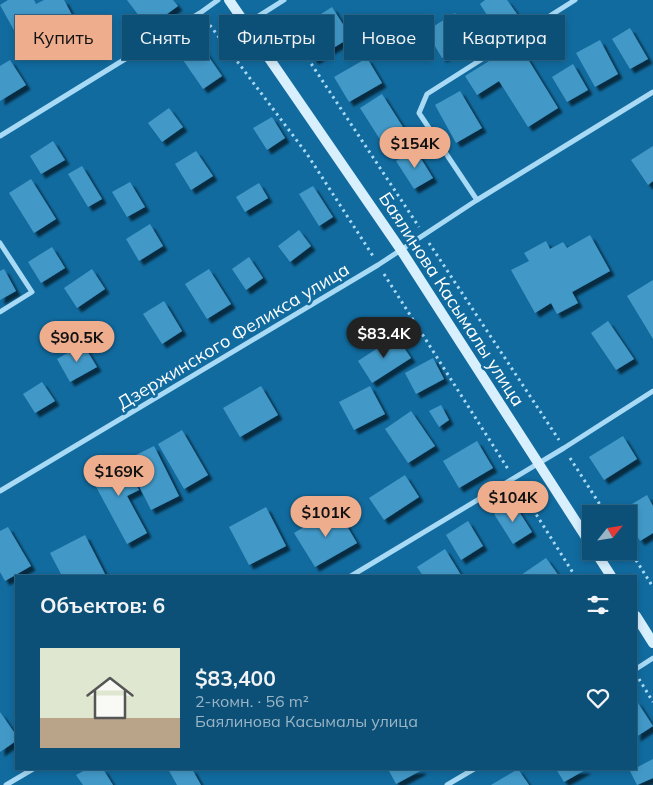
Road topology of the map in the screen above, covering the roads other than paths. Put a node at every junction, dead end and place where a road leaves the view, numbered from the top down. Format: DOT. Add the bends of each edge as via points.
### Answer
graph roads {
  1 [pos="218,0"];
  2 [pos="229,0"];
  3 [pos="284,0"];
  4 [pos="575,0"];
  5 [pos="240,15"];
  6 [pos="260,15"];
  7 [pos="271,60"];
  8 [pos="653,92"];
  9 [pos="0,136"];
  10 [pos="477,200"];
  11 [pos="0,243"];
  12 [pos="401,250"];
  13 [pos="0,312"];
  14 [pos="653,391"];
  15 [pos="539,463"];
  16 [pos="0,491"];
  17 [pos="582,531"];
  18 [pos="601,560"];
  19 [pos="353,575"];
  20 [pos="610,575"];
  21 [pos="637,618"];
  22 [pos="653,642"];
  23 [pos="653,658"];
  24 [pos="637,668"];
  25 [pos="31,770"];
  26 [pos="472,770"];
  27 [pos="6,785"];
  28 [pos="447,785"];
  1 -- 9 [label="street"];
  2 -- 5 [label="main road, Баялинова Касымалы улица"];
  3 -- 6 [label="street"];
  4 -- 10 [label="street" via="427,94 419,113"];
  7 -- 12 [label="main road, Баялинова Касымалы улица"];
  8 -- 10 [label="street, Дзержинского Феликса улица"];
  10 -- 12 [label="street, Дзержинского Феликса улица"];
  11 -- 13 [label="street" via="32,292"];
  12 -- 15 [label="main road, Баялинова Касымалы улица"];
  12 -- 16 [label="street, Дзержинского Феликса улица"];
  14 -- 15 [label="street"];
  15 -- 17 [label="main road, Баялинова Касымалы улица"];
  15 -- 19 [label="street"];
  18 -- 20 [label="main road"];
  21 -- 22 [label="main road"];
  23 -- 24 [label="street"];
  25 -- 27 [label="street"];
  26 -- 28 [label="street"];
}
